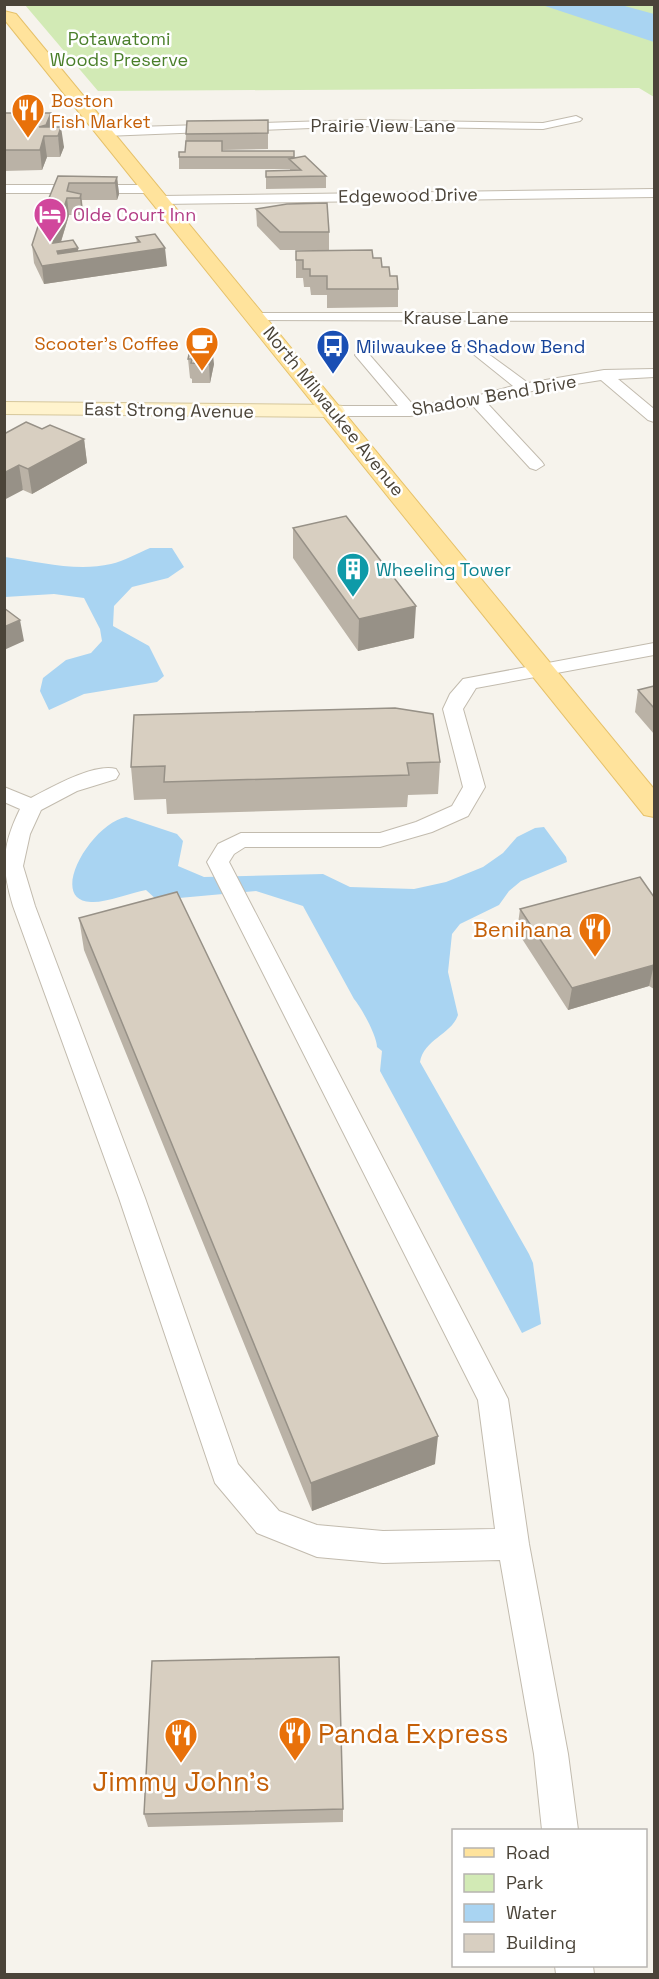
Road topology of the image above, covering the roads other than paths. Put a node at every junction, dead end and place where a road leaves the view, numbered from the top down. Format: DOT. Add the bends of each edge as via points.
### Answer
graph roads {
  1 [pos="8,12"];
  2 [pos="576,119"];
  3 [pos="105,132"];
  4 [pos="4,189"];
  5 [pos="654,193"];
  6 [pos="157,194"];
  7 [pos="257,317"];
  8 [pos="654,317"];
  9 [pos="471,346"];
  10 [pos="362,354"];
  11 [pos="654,373"];
  12 [pos="604,375"];
  13 [pos="525,388"];
  14 [pos="477,401"];
  15 [pos="4,408"];
  16 [pos="334,411"];
  17 [pos="410,411"];
  18 [pos="654,417"];
  19 [pos="536,465"];
  20 [pos="654,649"];
  21 [pos="544,671"];
  22 [pos="110,774"];
  23 [pos="4,794"];
  24 [pos="32,806"];
  25 [pos="654,808"];
  26 [pos="513,1544"];
  27 [pos="560,1829"];
  1 -- 3 [label="main road, North Milwaukee Avenue"];
  2 -- 3 [label="street, Prairie View Lane" via="543,126 361,123"];
  3 -- 6 [label="main road, North Milwaukee Avenue"];
  4 -- 6 [label="street, Edgewood Drive"];
  5 -- 6 [label="street, Edgewood Drive"];
  6 -- 7 [label="main road, North Milwaukee Avenue"];
  7 -- 8 [label="street, Krause Lane"];
  7 -- 16 [label="main road, North Milwaukee Avenue"];
  9 -- 13 [label="street"];
  10 -- 17 [label="street"];
  11 -- 12 [label="street, Shadow Bend Drive"];
  12 -- 13 [label="street, Shadow Bend Drive"];
  12 -- 18 [label="street"];
  13 -- 14 [label="street, Shadow Bend Drive"];
  14 -- 17 [label="street, Shadow Bend Drive"];
  14 -- 19 [label="street"];
  15 -- 16 [label="street, East Strong Avenue"];
  16 -- 17 [label="street, Shadow Bend Drive"];
  16 -- 21 [label="main road, North Milwaukee Avenue"];
  20 -- 21 [label="street"];
  21 -- 25 [label="main road, North Milwaukee Avenue"];
  21 -- 26 [label="street" via="470,683 460,694 453,709 474,787 460,811 380,840 241,840 226,849 218,862 493,1399"];
  22 -- 24 [label="street" via="70,786"];
  23 -- 24 [label="street"];
  24 -- 26 [label="street" via="19,834 12,866 226,1473 268,1522 317,1541 383,1547"];
  26 -- 27 [label="street" via="551,1754"];
}
